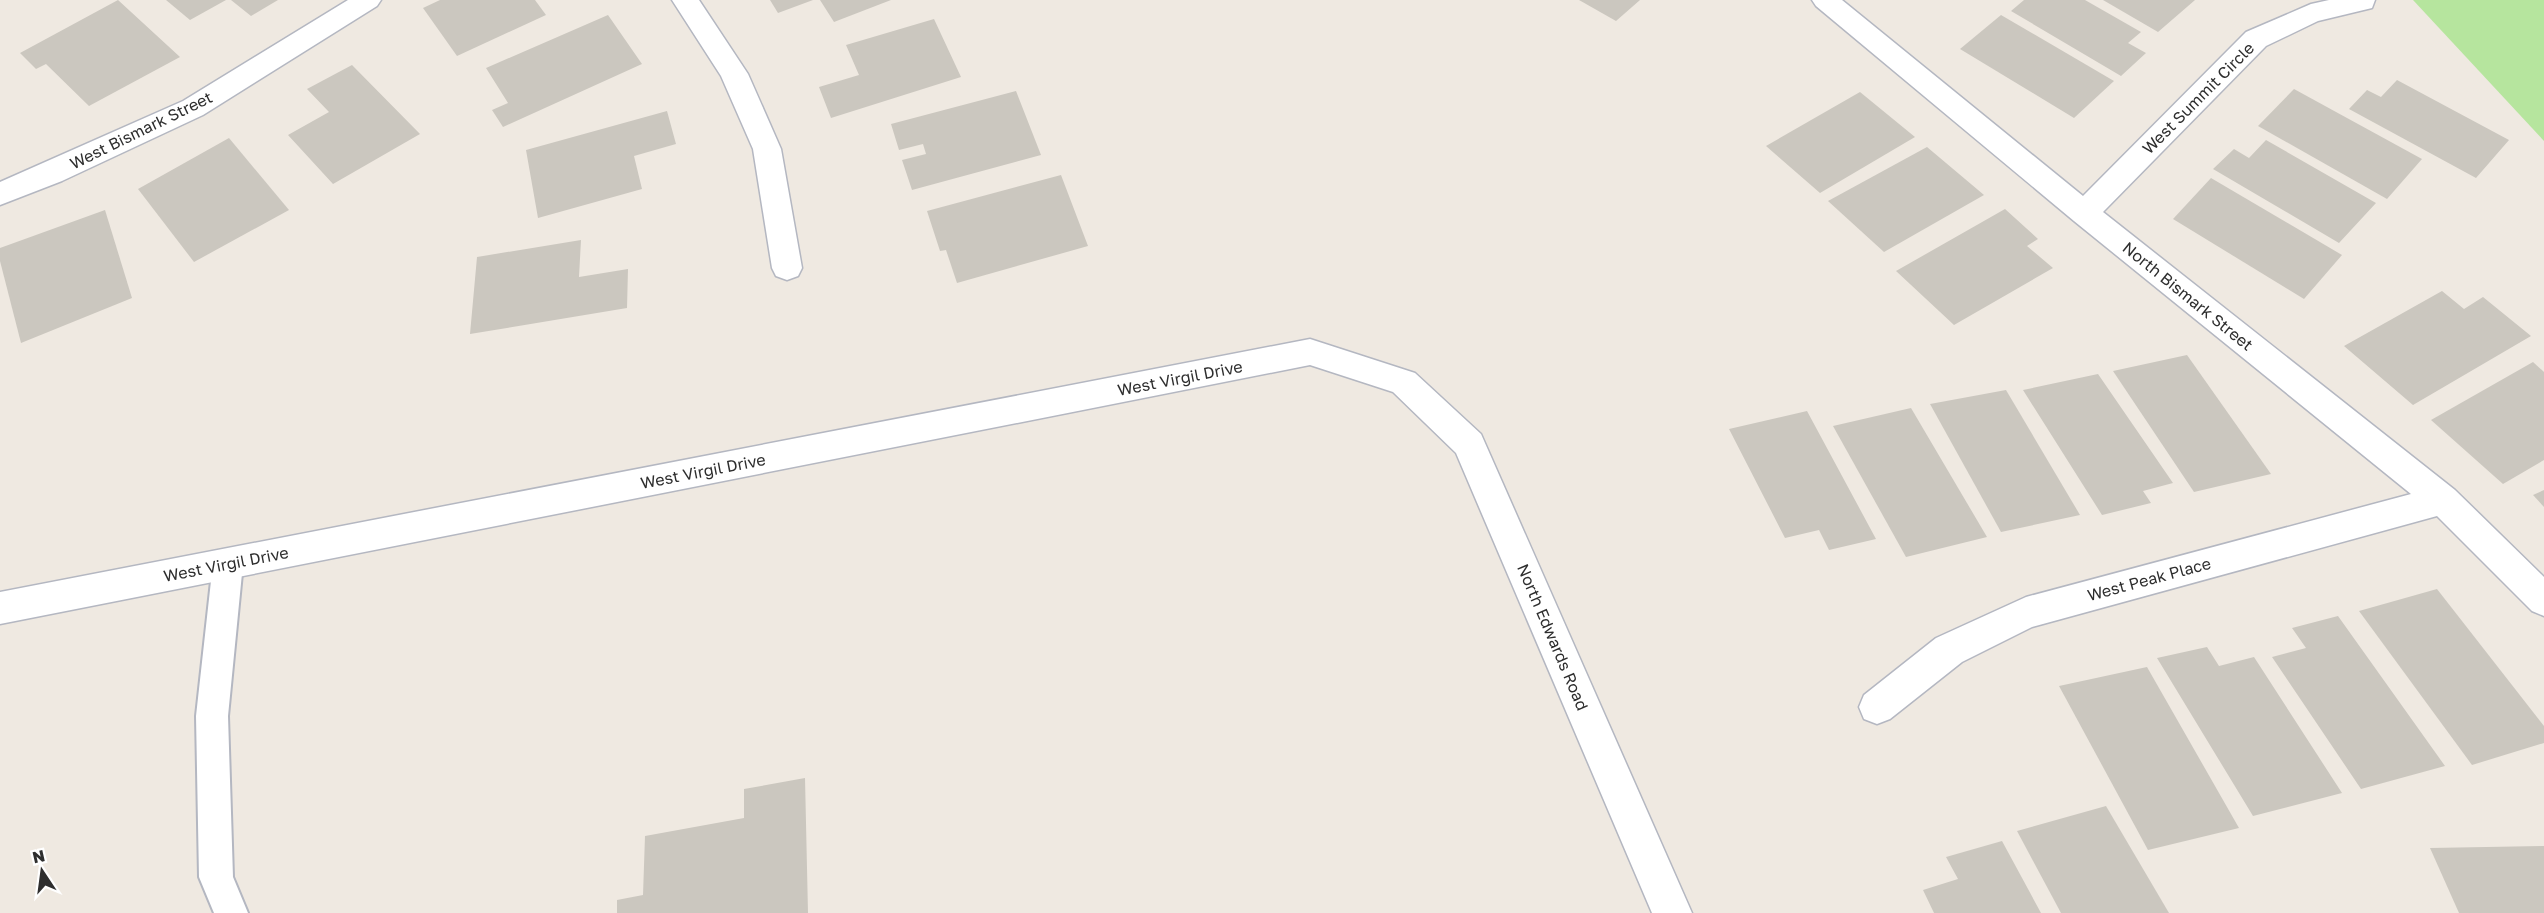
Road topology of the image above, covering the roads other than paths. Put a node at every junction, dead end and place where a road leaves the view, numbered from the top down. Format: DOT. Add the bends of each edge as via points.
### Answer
graph roads {
  1 [pos="368,0"];
  2 [pos="684,0"];
  3 [pos="1825,0"];
  4 [pos="2363,2"];
  5 [pos="0,194"];
  6 [pos="2084,213"];
  7 [pos="787,268"];
  8 [pos="1404,382"];
  9 [pos="2443,500"];
  10 [pos="228,563"];
  11 [pos="2544,600"];
  12 [pos="0,608"];
  13 [pos="1877,707"];
  14 [pos="231,913"];
  15 [pos="1672,913"];
  1 -- 5 [label="street, West Bismark Street" via="193,108"];
  2 -- 7 [label="street" via="734,74 767,149"];
  3 -- 6 [label="street, North Bismark Street"];
  4 -- 6 [label="street, West Summit Circle" via="2311,13 2256,39"];
  6 -- 9 [label="street, North Bismark Street"];
  8 -- 10 [label="street, West Virgil Drive" via="1310,352"];
  8 -- 15 [label="street, North Edwards Road" via="1469,444"];
  9 -- 11 [label="street, North Bismark Street"];
  9 -- 13 [label="street, West Peak Place" via="2026,613 1949,650"];
  10 -- 12 [label="street, West Virgil Drive"];
  10 -- 14 [label="lane" via="212,716 216,877"];
}
